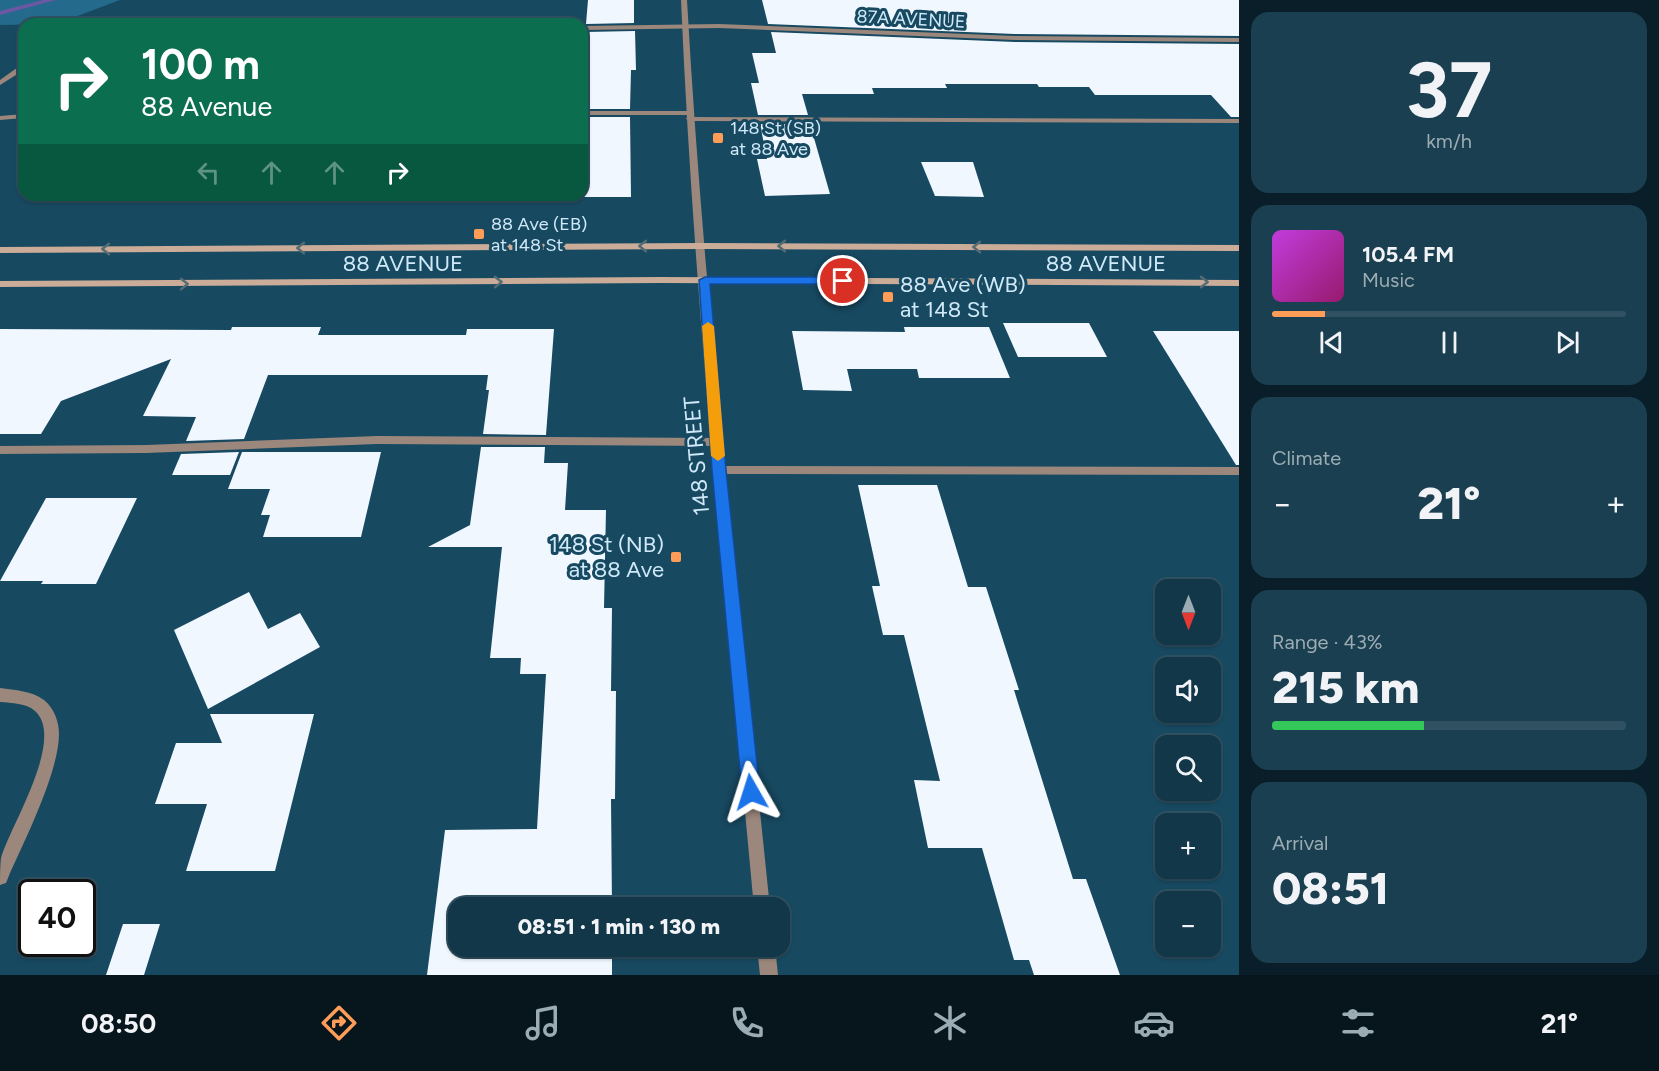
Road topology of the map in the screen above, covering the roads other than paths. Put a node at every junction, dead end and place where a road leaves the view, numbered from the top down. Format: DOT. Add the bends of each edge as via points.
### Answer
graph roads {
  1 [pos="684,0"];
  2 [pos="686,27"];
  3 [pos="588,28"];
  4 [pos="1239,40"];
  5 [pos="18,71"];
  6 [pos="0,83"];
  7 [pos="588,113"];
  8 [pos="18,116"];
  9 [pos="690,116"];
  10 [pos="0,118"];
  11 [pos="1239,121"];
  12 [pos="701,246"];
  13 [pos="1239,248"];
  14 [pos="0,250"];
  15 [pos="705,280"];
  16 [pos="1239,283"];
  17 [pos="0,284"];
  18 [pos="717,442"];
  19 [pos="0,450"];
  20 [pos="719,470"];
  21 [pos="1239,471"];
  22 [pos="0,695"];
  23 [pos="0,877"];
  24 [pos="761,897"];
  25 [pos="767,957"];
  26 [pos="769,975"];
  1 -- 2 [label="street, 148 STREET"];
  2 -- 3 [label="street, 87A AVENUE"];
  2 -- 4 [label="street, 87A AVENUE" via="1015,38"];
  2 -- 9 [label="street, 148 STREET"];
  5 -- 6 [label="street"];
  7 -- 9 [label="street"];
  8 -- 10 [label="street"];
  9 -- 11 [label="street"];
  9 -- 12 [label="street, 148 STREET"];
  13 -- 12 [label="main road, 88 AVENUE, one-way"];
  12 -- 14 [label="main road, 88 AVENUE, one-way"];
  12 -- 15 [label="street, 148 STREET"];
  15 -- 16 [label="main road, 88 AVENUE, one-way"];
  17 -- 15 [label="main road, 88 AVENUE, one-way"];
  15 -- 18 [label="street, 148 STREET"];
  18 -- 19 [label="street" via="378,440"];
  18 -- 20 [label="street, 148 STREET"];
  20 -- 21 [label="street"];
  20 -- 24 [label="street, 148 STREET"];
  22 -- 23 [label="street" via="25,697 40,704 54,732 41,780"];
  25 -- 26 [label="street"];
}
